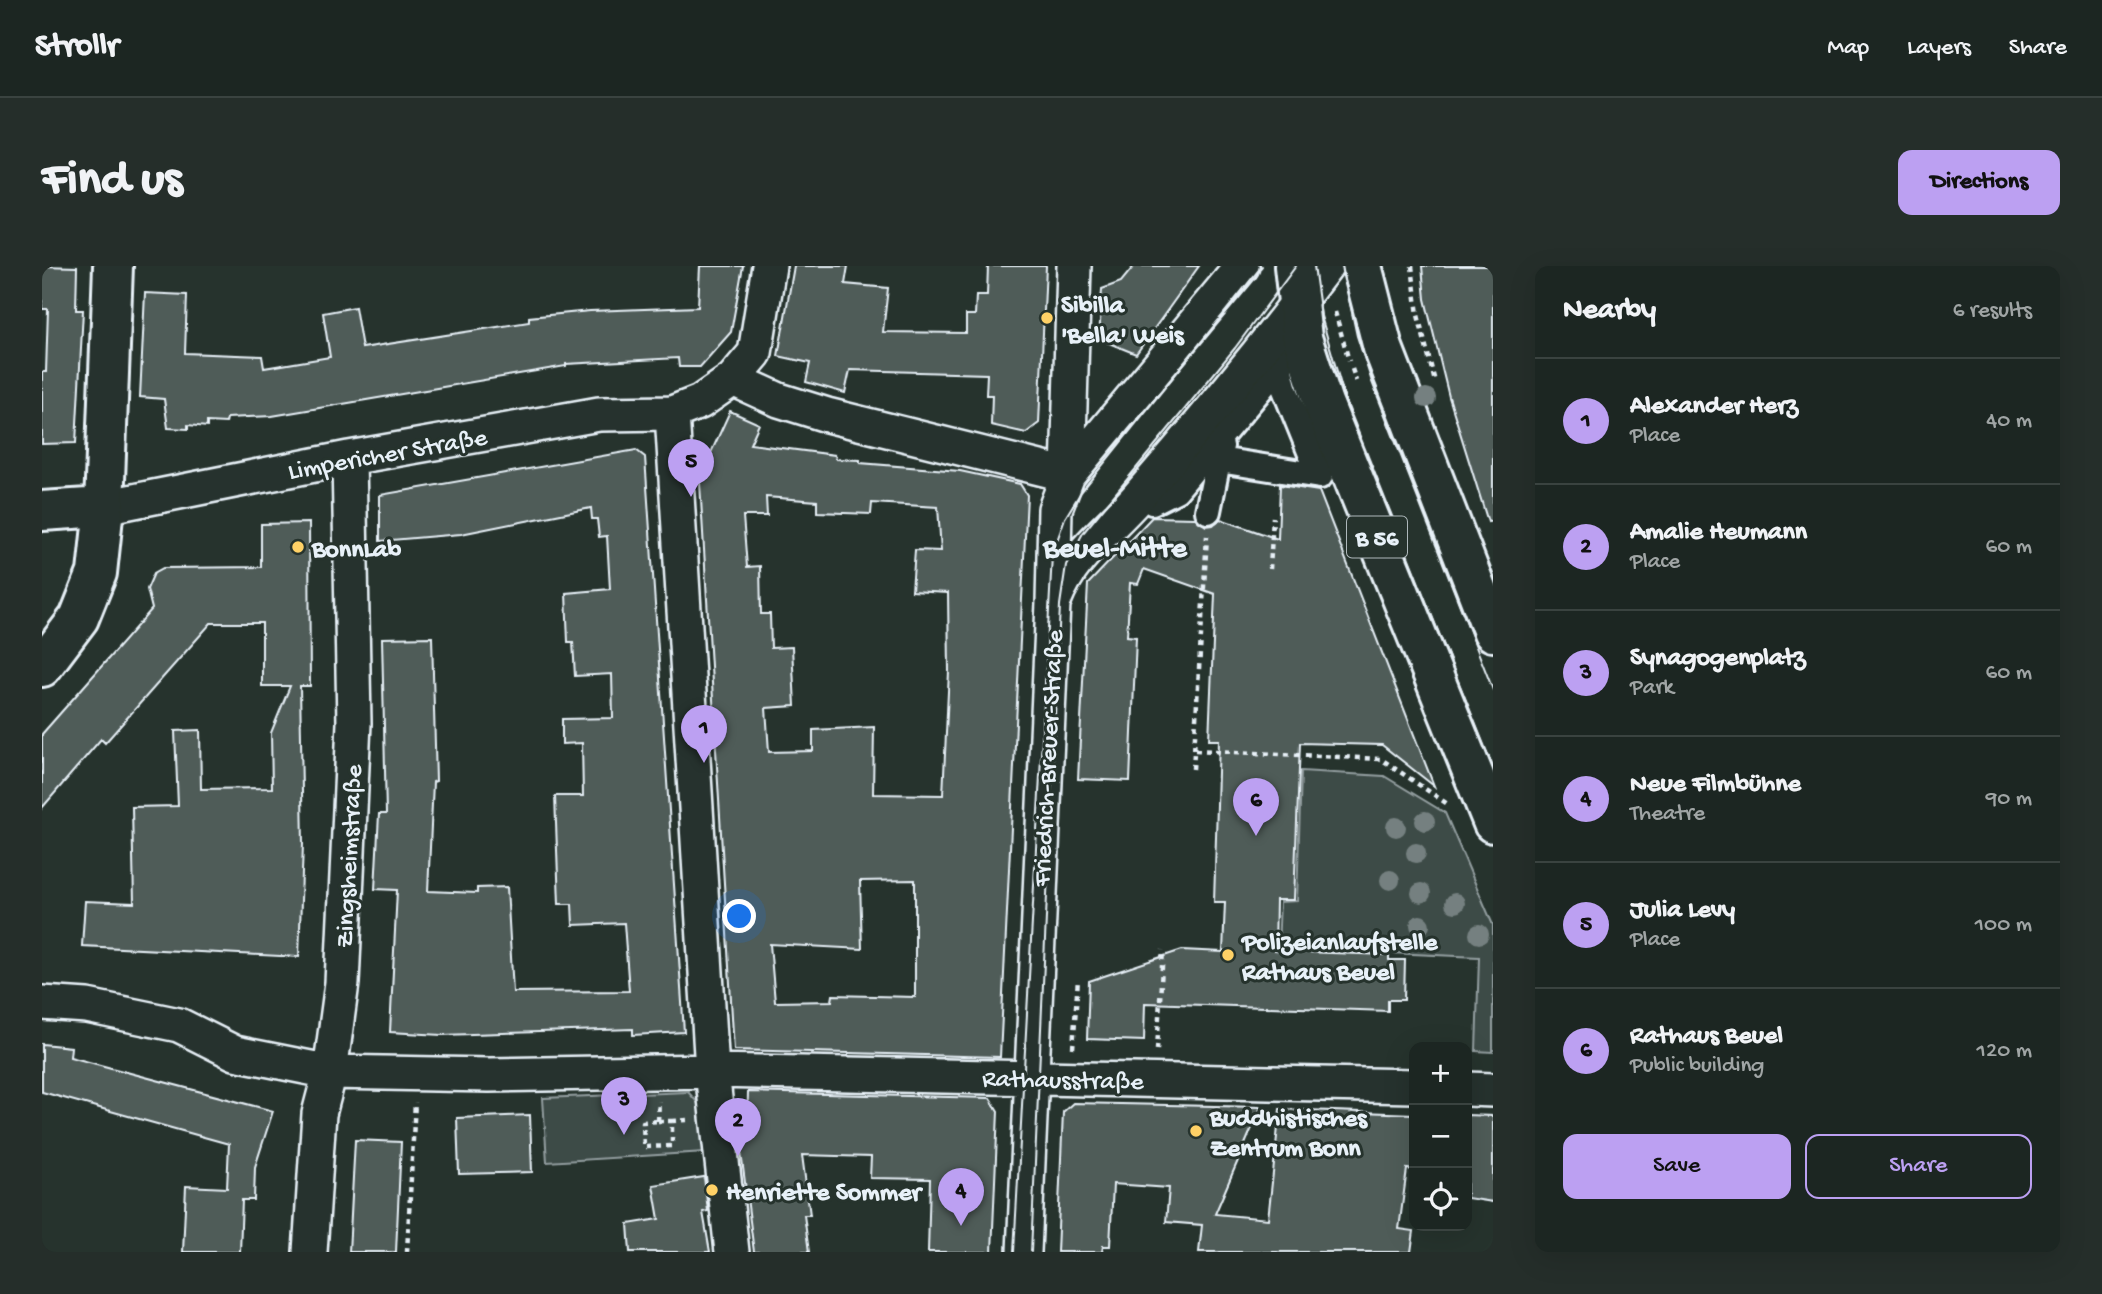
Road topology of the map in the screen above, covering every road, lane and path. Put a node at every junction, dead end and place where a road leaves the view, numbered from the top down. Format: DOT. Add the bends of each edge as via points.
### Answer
graph roads {
  1 [pos="113,266"];
  2 [pos="769,266"];
  3 [pos="1074,266"];
  4 [pos="1242,266"];
  5 [pos="1294,266"];
  6 [pos="1326,266"];
  7 [pos="1362,266"];
  8 [pos="1412,266"];
  9 [pos="1315,302"];
  10 [pos="733,379"];
  11 [pos="1356,381"];
  12 [pos="1438,394"];
  13 [pos="672,412"];
  14 [pos="1224,431"];
  15 [pos="349,458"];
  16 [pos="1219,460"];
  17 [pos="1068,475"];
  18 [pos="1176,490"];
  19 [pos="1152,502"];
  20 [pos="1210,503"];
  21 [pos="104,507"];
  22 [pos="42,511"];
  23 [pos="1273,517"];
  24 [pos="1270,569"];
  25 [pos="1485,591"];
  26 [pos="1053,603"];
  27 [pos="1493,632"];
  28 [pos="42,667"];
  29 [pos="1195,750"];
  30 [pos="1194,769"];
  31 [pos="1476,817"];
  32 [pos="1163,950"];
  33 [pos="1078,979"];
  34 [pos="42,1003"];
  35 [pos="712,1071"];
  36 [pos="330,1072"];
  37 [pos="416,1073"];
  38 [pos="1032,1077"];
  39 [pos="1071,1077"];
  40 [pos="1156,1079"];
  41 [pos="1409,1086"];
  42 [pos="1472,1089"];
  43 [pos="1493,1090"];
  44 [pos="658,1121"];
  45 [pos="310,1252"];
  46 [pos="407,1252"];
  47 [pos="732,1252"];
  48 [pos="1024,1252"];
  1 -- 21 [label="main road"];
  2 -- 10 [label="street" via="755,353"];
  3 -- 17 [label="street, Friedrich-Breuer-Straße"];
  4 -- 17 [label="street"];
  5 -- 9 [label="main road, B 56"];
  6 -- 9 [label="street"];
  7 -- 25 [label="main road, B 56" via="1383,348"];
  8 -- 12 [label="path" via="1418,315"];
  9 -- 11 [label="path"];
  9 -- 26 [label="street" via="1073,564"];
  9 -- 31 [label="main road, B 56" via="1302,338 1323,403 1413,628"];
  10 -- 13 [label="street" via="700,402"];
  10 -- 17 [label="street" via="827,415"];
  13 -- 15 [label="street, Limpericher Straße" via="599,414"];
  13 -- 35 [label="street"];
  14 -- 16 [label="street"];
  14 -- 16 [label="street" via="1281,359 1284,387 1320,475"];
  14 -- 18 [label="street"];
  15 -- 21 [label="street, Limpericher Straße"];
  15 -- 36 [label="street, Zingsheimstraße" via="354,723 342,983"];
  16 -- 20 [label="street"];
  17 -- 26 [label="street, Friedrich-Breuer-Straße" via="1055,509"];
  18 -- 19 [label="street"];
  18 -- 20 [label="street"];
  20 -- 29 [label="path"];
  21 -- 22 [label="main road"];
  21 -- 28 [label="main road" via="96,573 79,618"];
  23 -- 24 [label="path"];
  25 -- 27 [label="main road, B 56"];
  26 -- 38 [label="street, Friedrich-Breuer-Straße"];
  29 -- 30 [label="path"];
  29 -- 31 [label="path" via="1381,759"];
  32 -- 40 [label="path"];
  33 -- 39 [label="path"];
  34 -- 36 [label="street, Rathausstraße" via="87,1006 179,1025 236,1053"];
  35 -- 37 [label="street, Rathausstraße"];
  35 -- 38 [label="street, Rathausstraße"];
  35 -- 47 [label="street"];
  36 -- 37 [label="street, Rathausstraße"];
  36 -- 45 [label="street, Zingsheimstraße" via="319,1114"];
  37 -- 46 [label="path"];
  38 -- 39 [label="street, Rathausstraße"];
  38 -- 48 [label="street, Friedrich-Breuer-Straße"];
  39 -- 40 [label="street, Rathausstraße"];
  40 -- 41 [label="street, Rathausstraße"];
  42 -- 43 [label="street"];
  44 -- 44 [label="path" via="672,1121 672,1146 644,1147 643,1122"];
}
